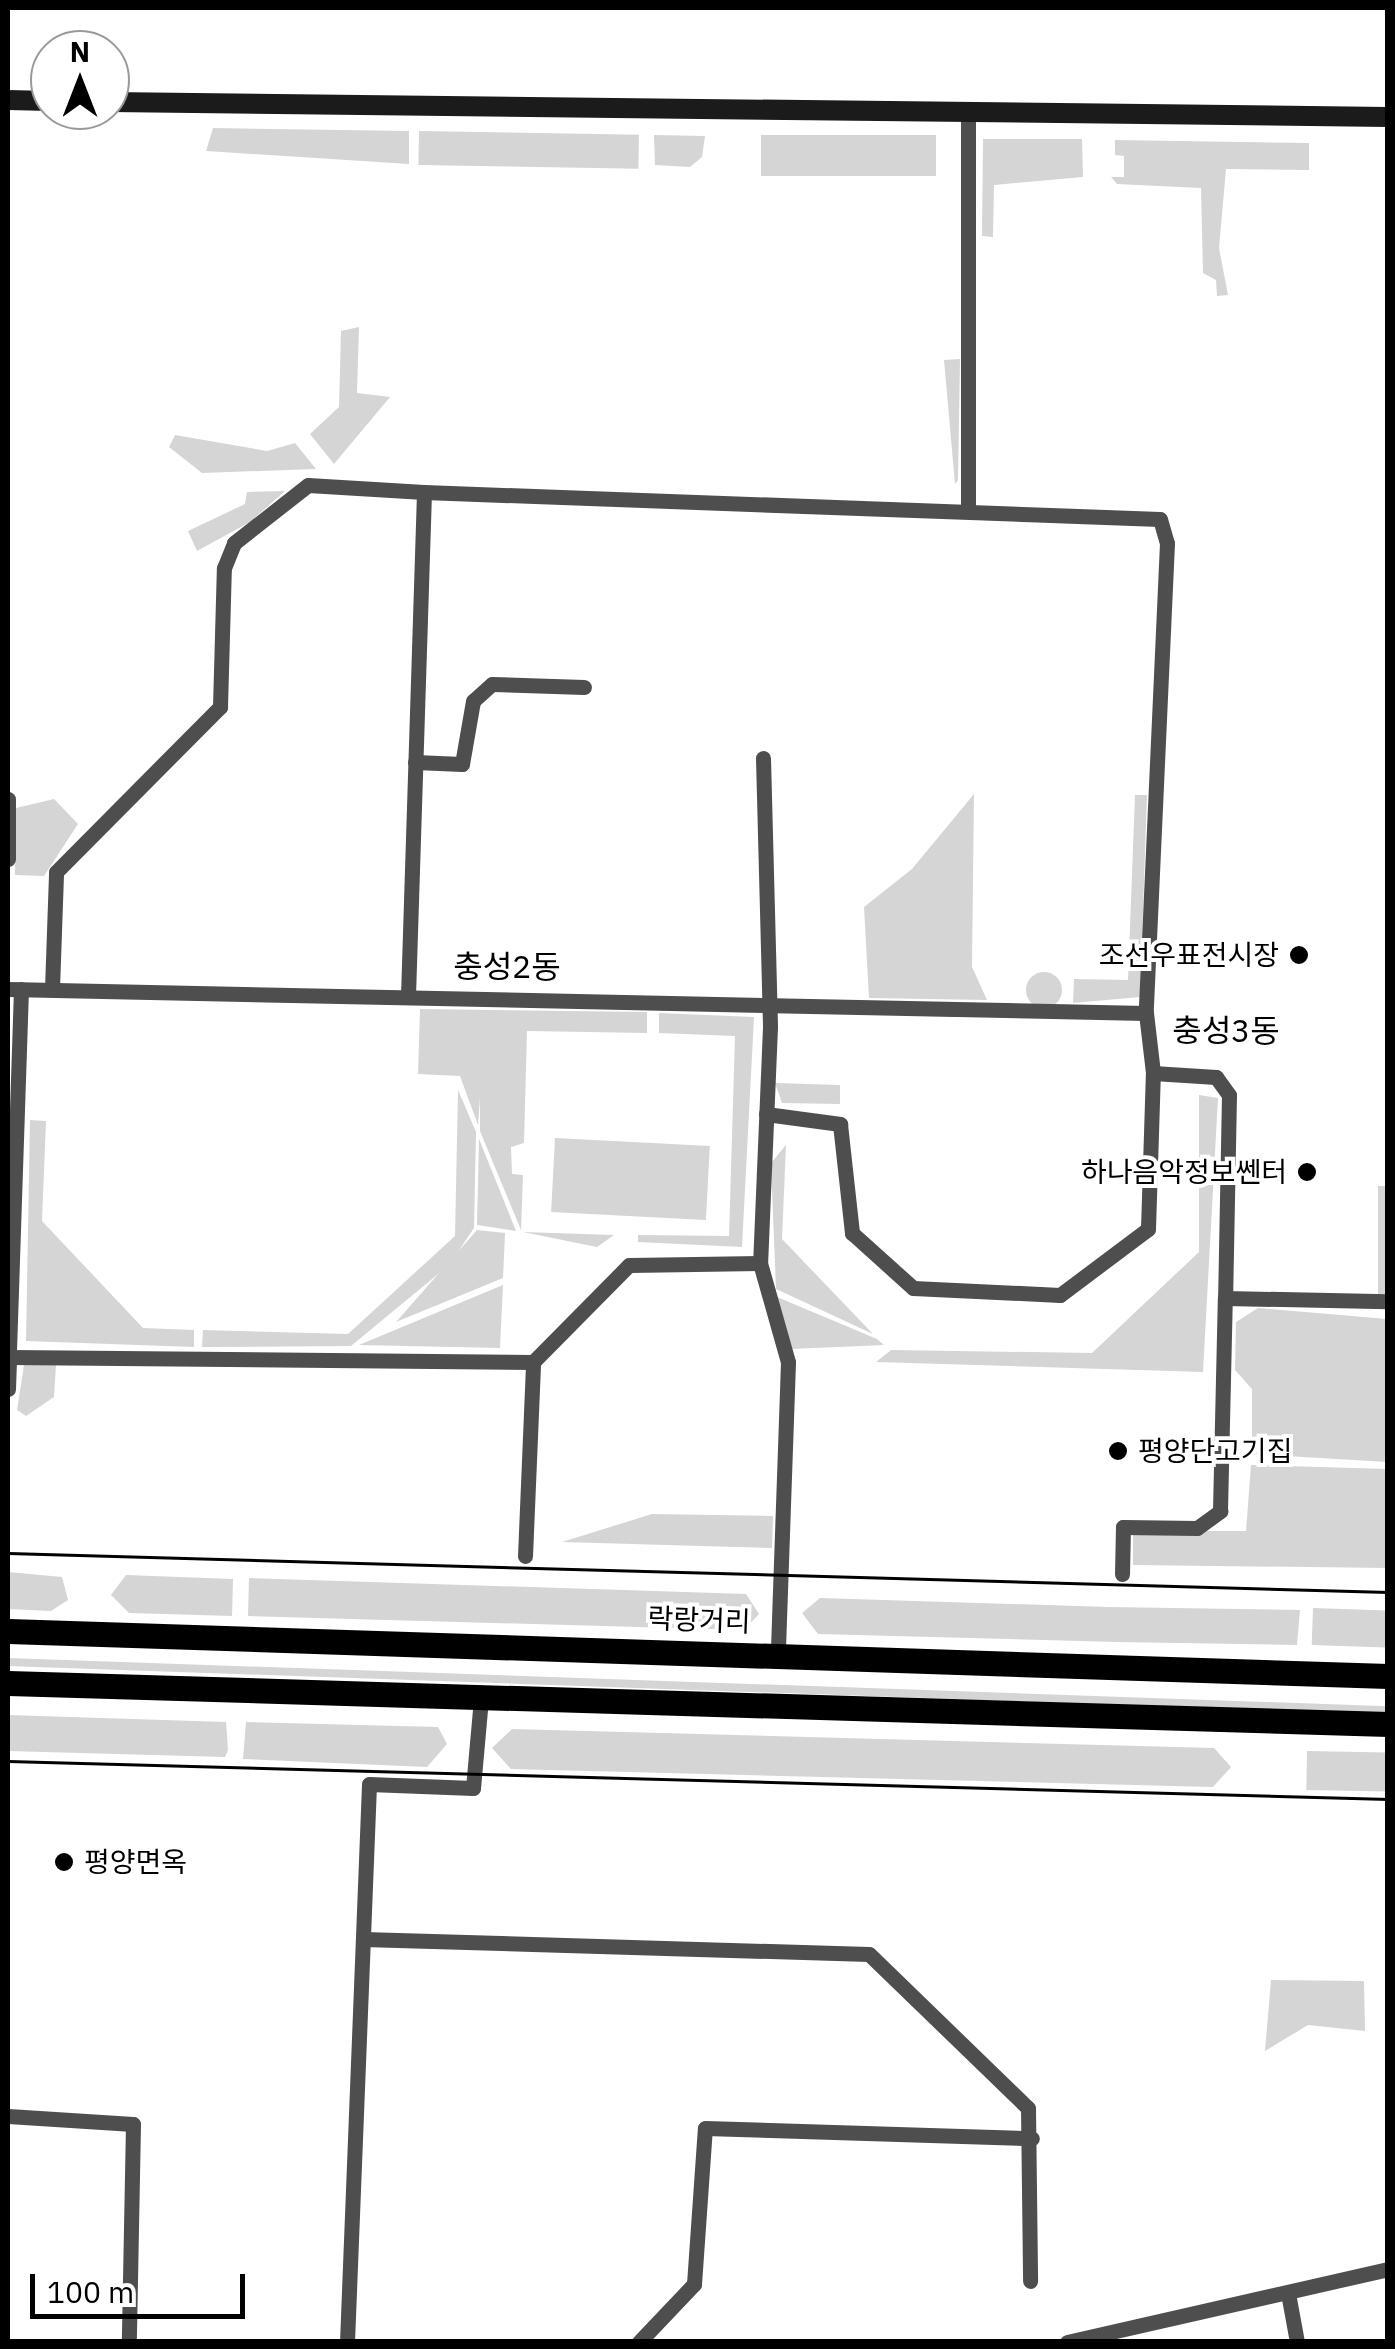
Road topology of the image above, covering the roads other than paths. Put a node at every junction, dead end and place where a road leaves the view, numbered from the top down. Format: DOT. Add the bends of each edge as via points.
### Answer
graph roads {
  1 [pos="130,102"];
  2 [pos="968,113"];
  3 [pos="1388,116"];
  4 [pos="424,492"];
  5 [pos="968,509"];
  6 [pos="584,687"];
  7 [pos="763,758"];
  8 [pos="415,762"];
  9 [pos="8,799"];
  10 [pos="8,858"];
  11 [pos="14,988"];
  12 [pos="52,989"];
  13 [pos="408,996"];
  14 [pos="770,1010"];
  15 [pos="1146,1012"];
  16 [pos="1153,1073"];
  17 [pos="766,1114"];
  18 [pos="760,1263"];
  19 [pos="1225,1298"];
  20 [pos="1388,1301"];
  21 [pos="9,1310"];
  22 [pos="9,1357"];
  23 [pos="533,1362"];
  24 [pos="8,1389"];
  25 [pos="524,1556"];
  26 [pos="1122,1574"];
  27 [pos="8,1631"];
  28 [pos="778,1652"];
  29 [pos="1388,1676"];
  30 [pos="8,1683"];
  31 [pos="481,1699"];
  32 [pos="1388,1724"];
  33 [pos="363,1938"];
  34 [pos="8,2116"];
  35 [pos="1032,2138"];
  36 [pos="1388,2269"];
  37 [pos="1030,2281"];
  38 [pos="1288,2293"];
  39 [pos="130,2342"];
  40 [pos="348,2342"];
  41 [pos="638,2342"];
  42 [pos="1067,2342"];
  43 [pos="1296,2342"];
  1 -- 2 [label="main road"];
  2 -- 3 [label="main road"];
  2 -- 5 [label="street"];
  4 -- 5 [label="street"];
  4 -- 8 [label="street"];
  4 -- 12 [label="street" via="308,485 234,543 224,568 220,707 56,872"];
  5 -- 15 [label="street" via="1147,513 1166,530"];
  6 -- 8 [label="street" via="492,684 473,701 462,764"];
  7 -- 14 [label="street"];
  8 -- 13 [label="street"];
  9 -- 10 [label="street"];
  11 -- 12 [label="street"];
  11 -- 21 [label="street"];
  12 -- 13 [label="street"];
  13 -- 14 [label="street"];
  14 -- 15 [label="street"];
  14 -- 17 [label="street"];
  15 -- 16 [label="street"];
  16 -- 17 [label="street" via="1148,1230 1060,1295 913,1288 852,1234 840,1124"];
  16 -- 19 [label="street" via="1216,1077 1229,1094"];
  17 -- 18 [label="street"];
  18 -- 23 [label="street" via="629,1265"];
  18 -- 28 [label="street" via="788,1362"];
  19 -- 20 [label="street"];
  19 -- 26 [label="street" via="1220,1511 1197,1528 1123,1527"];
  21 -- 22 [label="street"];
  22 -- 23 [label="street"];
  22 -- 24 [label="street"];
  23 -- 25 [label="street"];
  27 -- 28 [label="main road, 락랑거리"];
  28 -- 29 [label="main road, 락랑거리"];
  30 -- 31 [label="main road"];
  31 -- 32 [label="main road"];
  31 -- 33 [label="street" via="473,1788 369,1784"];
  33 -- 35 [label="street" via="869,1954 1028,2108"];
  33 -- 40 [label="street"];
  34 -- 39 [label="street" via="133,2124"];
  35 -- 37 [label="street"];
  35 -- 41 [label="street" via="705,2128 694,2284"];
  36 -- 38 [label="street"];
  38 -- 42 [label="street"];
  38 -- 43 [label="street"];
}
